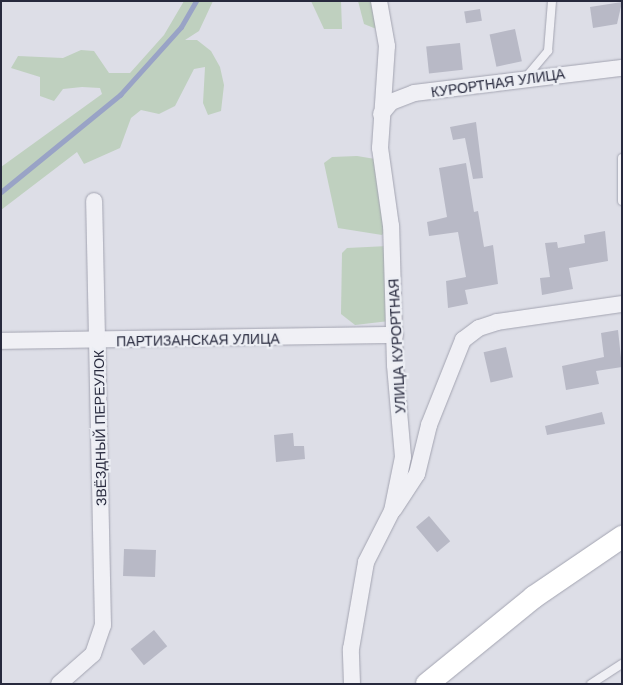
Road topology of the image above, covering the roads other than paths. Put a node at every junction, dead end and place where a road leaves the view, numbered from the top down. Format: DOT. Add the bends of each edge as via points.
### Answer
graph roads {
  1 [pos="378,1"];
  2 [pos="552,1"];
  3 [pos="622,68"];
  4 [pos="524,79"];
  5 [pos="381,114"];
  6 [pos="622,158"];
  7 [pos="94,201"];
  8 [pos="622,201"];
  9 [pos="622,304"];
  10 [pos="395,335"];
  11 [pos="1,341"];
  12 [pos="98,342"];
  13 [pos="392,511"];
  14 [pos="622,537"];
  15 [pos="622,664"];
  16 [pos="59,684"];
  17 [pos="352,684"];
  18 [pos="427,684"];
  19 [pos="591,684"];
  1 -- 5 [label="street, УЛИЦА КУРОРТНАЯ" via="387,46"];
  2 -- 4 [label="lane" via="548,51"];
  3 -- 4 [label="street, КУРОРТНАЯ УЛИЦА"];
  4 -- 5 [label="street, КУРОРТНАЯ УЛИЦА" via="414,93 391,102"];
  5 -- 10 [label="street, УЛИЦА КУРОРТНАЯ" via="380,148 391,226"];
  6 -- 8 [label="lane"];
  7 -- 12 [label="street, ЗВЁЗДНЫЙ ПЕРЕУЛОК"];
  9 -- 13 [label="street" via="497,322 479,328 463,340 429,426 417,474"];
  10 -- 12 [label="street, ПАРТИЗАНСКАЯ УЛИЦА"];
  10 -- 13 [label="street, УЛИЦА КУРОРТНАЯ" via="404,457"];
  11 -- 12 [label="street, ПАРТИЗАНСКАЯ УЛИЦА"];
  12 -- 16 [label="street, ЗВЁЗДНЫЙ ПЕРЕУЛОК" via="103,625 92,654"];
  13 -- 17 [label="street, УЛИЦА КУРОРТНАЯ" via="366,562 351,650"];
  14 -- 18 [label="main road" via="534,597"];
  15 -- 19 [label="lane"];
}
